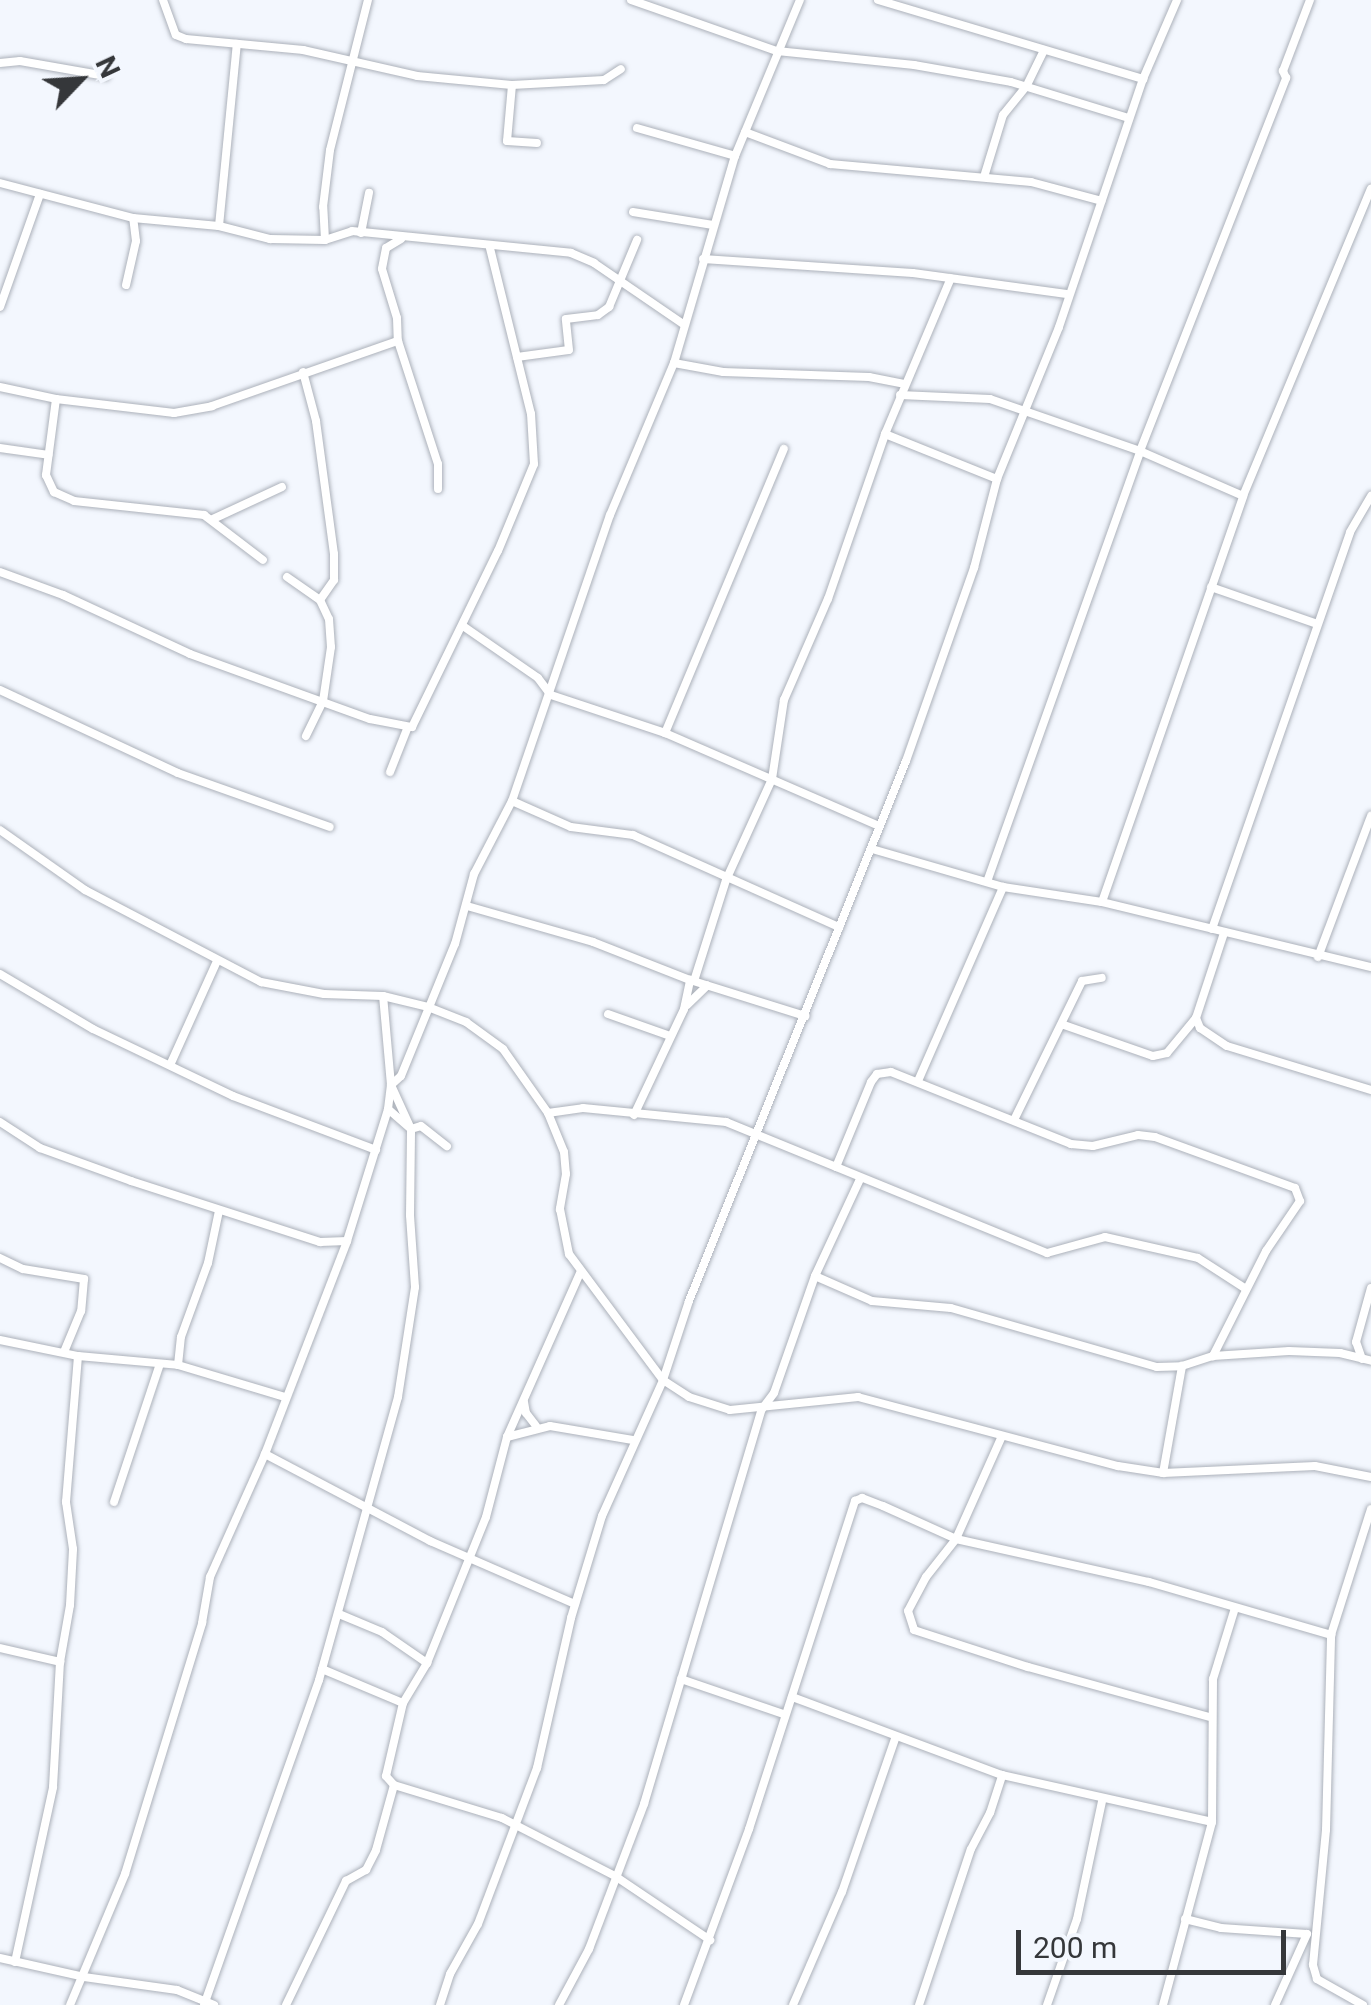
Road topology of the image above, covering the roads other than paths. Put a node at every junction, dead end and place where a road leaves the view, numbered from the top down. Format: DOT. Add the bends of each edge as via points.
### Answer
graph roads {
  1 [pos="163,0"];
  2 [pos="368,0"];
  3 [pos="630,0"];
  4 [pos="800,0"];
  5 [pos="878,0"];
  6 [pos="1177,0"];
  7 [pos="1310,0"];
  8 [pos="237,44"];
  9 [pos="1044,50"];
  10 [pos="776,51"];
  11 [pos="350,61"];
  12 [pos="0,63"];
  13 [pos="620,69"];
  14 [pos="106,76"];
  15 [pos="1143,79"];
  16 [pos="512,84"];
  17 [pos="1027,86"];
  18 [pos="1129,118"];
  19 [pos="637,128"];
  20 [pos="745,132"];
  21 [pos="537,144"];
  22 [pos="735,156"];
  23 [pos="984,177"];
  24 [pos="0,183"];
  25 [pos="1371,189"];
  26 [pos="40,194"];
  27 [pos="369,194"];
  28 [pos="1102,201"];
  29 [pos="634,212"];
  30 [pos="133,218"];
  31 [pos="713,225"];
  32 [pos="220,226"];
  33 [pos="361,232"];
  34 [pos="379,235"];
  35 [pos="401,239"];
  36 [pos="325,240"];
  37 [pos="637,240"];
  38 [pos="490,248"];
  39 [pos="382,256"];
  40 [pos="703,259"];
  41 [pos="951,278"];
  42 [pos="621,282"];
  43 [pos="126,285"];
  44 [pos="1067,294"];
  45 [pos="0,307"];
  46 [pos="683,324"];
  47 [pos="398,342"];
  48 [pos="517,357"];
  49 [pos="674,363"];
  50 [pos="303,372"];
  51 [pos="905,384"];
  52 [pos="0,387"];
  53 [pos="900,394"];
  54 [pos="56,399"];
  55 [pos="1026,410"];
  56 [pos="885,434"];
  57 [pos="0,448"];
  58 [pos="784,449"];
  59 [pos="1140,451"];
  60 [pos="48,455"];
  61 [pos="997,479"];
  62 [pos="282,487"];
  63 [pos="438,490"];
  64 [pos="1243,496"];
  65 [pos="1371,496"];
  66 [pos="212,519"];
  67 [pos="263,560"];
  68 [pos="0,572"];
  69 [pos="288,577"];
  70 [pos="1212,587"];
  71 [pos="320,600"];
  72 [pos="1316,624"];
  73 [pos="463,626"];
  74 [pos="0,690"];
  75 [pos="551,694"];
  76 [pos="323,702"];
  77 [pos="407,730"];
  78 [pos="665,732"];
  79 [pos="306,736"];
  80 [pos="390,772"];
  81 [pos="772,778"];
  82 [pos="512,800"];
  83 [pos="1371,816"];
  84 [pos="877,825"];
  85 [pos="330,827"];
  86 [pos="0,830"];
  87 [pos="872,849"];
  88 [pos="988,879"];
  89 [pos="726,880"];
  90 [pos="1004,887"];
  91 [pos="1102,902"];
  92 [pos="468,906"];
  93 [pos="839,927"];
  94 [pos="1212,928"];
  95 [pos="1224,933"];
  96 [pos="1318,957"];
  97 [pos="217,960"];
  98 [pos="1371,968"];
  99 [pos="0,974"];
  100 [pos="1102,978"];
  101 [pos="692,981"];
  102 [pos="707,986"];
  103 [pos="383,996"];
  104 [pos="428,1007"];
  105 [pos="684,1009"];
  106 [pos="608,1014"];
  107 [pos="805,1016"];
  108 [pos="1196,1018"];
  109 [pos="1064,1025"];
  110 [pos="670,1036"];
  111 [pos="170,1063"];
  112 [pos="918,1080"];
  113 [pos="391,1085"];
  114 [pos="1371,1090"];
  115 [pos="388,1108"];
  116 [pos="548,1113"];
  117 [pos="634,1114"];
  118 [pos="1014,1120"];
  119 [pos="0,1122"];
  120 [pos="412,1129"];
  121 [pos="757,1136"];
  122 [pos="446,1146"];
  123 [pos="376,1150"];
  124 [pos="836,1167"];
  125 [pos="860,1179"];
  126 [pos="218,1211"];
  127 [pos="347,1242"];
  128 [pos="0,1258"];
  129 [pos="580,1273"];
  130 [pos="816,1276"];
  131 [pos="1371,1288"];
  132 [pos="1246,1289"];
  133 [pos="0,1340"];
  134 [pos="1356,1342"];
  135 [pos="64,1352"];
  136 [pos="1340,1353"];
  137 [pos="78,1356"];
  138 [pos="1213,1356"];
  139 [pos="1366,1360"];
  140 [pos="160,1364"];
  141 [pos="178,1366"];
  142 [pos="1182,1366"];
  143 [pos="663,1380"];
  144 [pos="285,1397"];
  145 [pos="524,1398"];
  146 [pos="762,1409"];
  147 [pos="536,1426"];
  148 [pos="1002,1436"];
  149 [pos="507,1437"];
  150 [pos="633,1440"];
  151 [pos="265,1454"];
  152 [pos="1163,1473"];
  153 [pos="1371,1477"];
  154 [pos="114,1502"];
  155 [pos="367,1506"];
  156 [pos="1371,1509"];
  157 [pos="956,1539"];
  158 [pos="469,1559"];
  159 [pos="575,1604"];
  160 [pos="1235,1608"];
  161 [pos="339,1614"];
  162 [pos="1330,1635"];
  163 [pos="0,1648"];
  164 [pos="60,1662"];
  165 [pos="427,1663"];
  166 [pos="322,1669"];
  167 [pos="681,1679"];
  168 [pos="792,1697"];
  169 [pos="403,1703"];
  170 [pos="783,1714"];
  171 [pos="1209,1717"];
  172 [pos="896,1739"];
  173 [pos="1002,1775"];
  174 [pos="394,1785"];
  175 [pos="1102,1801"];
  176 [pos="1212,1822"];
  177 [pos="514,1825"];
  178 [pos="615,1876"];
  179 [pos="1184,1919"];
  180 [pos="1311,1932"];
  181 [pos="710,1940"];
  182 [pos="0,1958"];
  183 [pos="14,1962"];
  184 [pos="84,1977"];
  185 [pos="208,2003"];
  186 [pos="70,2005"];
  187 [pos="286,2005"];
  188 [pos="440,2005"];
  189 [pos="558,2005"];
  190 [pos="684,2005"];
  191 [pos="793,2005"];
  192 [pos="919,2005"];
  193 [pos="1047,2005"];
  194 [pos="1163,2005"];
  195 [pos="1275,2005"];
  196 [pos="1363,2005"];
  1 -- 8 [label="street" via="176,35"];
  2 -- 11 [label="street"];
  3 -- 10 [label="street"];
  4 -- 10 [label="street"];
  5 -- 9 [label="street"];
  6 -- 15 [label="street"];
  7 -- 59 [label="street" via="1286,78"];
  8 -- 11 [label="street"];
  8 -- 32 [label="street"];
  9 -- 15 [label="street"];
  9 -- 17 [label="street"];
  10 -- 17 [label="street" via="914,65"];
  10 -- 20 [label="street"];
  11 -- 16 [label="street" via="417,76"];
  11 -- 36 [label="street" via="330,150"];
  12 -- 14 [label="street"];
  13 -- 16 [label="street" via="604,80"];
  15 -- 18 [label="street"];
  16 -- 21 [label="street" via="506,141"];
  17 -- 18 [label="street"];
  17 -- 23 [label="street" via="1003,116"];
  18 -- 28 [label="street"];
  19 -- 22 [label="street"];
  20 -- 22 [label="street"];
  20 -- 23 [label="street" via="830,164"];
  22 -- 31 [label="street"];
  23 -- 28 [label="street"];
  24 -- 26 [label="street"];
  25 -- 64 [label="street"];
  26 -- 30 [label="street"];
  26 -- 45 [label="street"];
  27 -- 33 [label="street"];
  28 -- 44 [label="street"];
  29 -- 31 [label="street"];
  30 -- 32 [label="street"];
  30 -- 43 [label="street" via="136,241"];
  31 -- 40 [label="street"];
  32 -- 36 [label="street" via="270,239"];
  33 -- 34 [label="street"];
  33 -- 36 [label="street"];
  34 -- 35 [label="street"];
  34 -- 39 [label="street"];
  35 -- 38 [label="street"];
  35 -- 39 [label="street"];
  37 -- 42 [label="street"];
  38 -- 42 [label="street" via="571,254"];
  38 -- 48 [label="street"];
  39 -- 47 [label="street"];
  40 -- 41 [label="street"];
  40 -- 46 [label="street"];
  41 -- 44 [label="street"];
  41 -- 51 [label="street"];
  42 -- 46 [label="street"];
  42 -- 48 [label="street" via="598,315 566,319 566,352"];
  44 -- 55 [label="street"];
  46 -- 49 [label="street"];
  47 -- 50 [label="street"];
  47 -- 63 [label="street" via="438,464"];
  48 -- 73 [label="street" via="534,464"];
  49 -- 51 [label="street"];
  49 -- 75 [label="street" via="610,515"];
  50 -- 54 [label="street" via="174,413"];
  50 -- 71 [label="street" via="334,554 334,580"];
  51 -- 53 [label="street"];
  52 -- 54 [label="street"];
  53 -- 55 [label="street" via="964,394"];
  53 -- 56 [label="street"];
  54 -- 60 [label="street"];
  55 -- 59 [label="street"];
  55 -- 61 [label="street"];
  56 -- 61 [label="street"];
  56 -- 81 [label="street" via="828,599 784,700"];
  57 -- 60 [label="street"];
  58 -- 78 [label="street"];
  59 -- 64 [label="street"];
  59 -- 88 [label="street"];
  60 -- 66 [label="street" via="46,475 64,498"];
  61 -- 84 [label="street" via="968,586"];
  62 -- 66 [label="street"];
  64 -- 70 [label="street"];
  65 -- 72 [label="street" via="1350,532"];
  66 -- 67 [label="street"];
  68 -- 76 [label="street" via="190,654"];
  69 -- 71 [label="street"];
  70 -- 72 [label="street"];
  70 -- 91 [label="street"];
  71 -- 76 [label="street" via="331,647"];
  72 -- 94 [label="street"];
  73 -- 75 [label="street"];
  73 -- 77 [label="street"];
  74 -- 85 [label="street" via="178,772"];
  75 -- 78 [label="street"];
  75 -- 82 [label="street"];
  76 -- 77 [label="street"];
  76 -- 79 [label="street"];
  77 -- 80 [label="street"];
  78 -- 81 [label="street"];
  81 -- 84 [label="street"];
  81 -- 89 [label="street"];
  82 -- 89 [label="street" via="572,827 633,835"];
  82 -- 92 [label="street" via="474,874"];
  83 -- 96 [label="street"];
  84 -- 87 [label="street"];
  86 -- 97 [label="street" via="85,890"];
  87 -- 88 [label="street"];
  87 -- 93 [label="street"];
  88 -- 90 [label="street"];
  89 -- 93 [label="street"];
  89 -- 101 [label="street"];
  90 -- 91 [label="street"];
  90 -- 112 [label="street"];
  91 -- 94 [label="street"];
  92 -- 101 [label="street" via="593,942"];
  92 -- 104 [label="street"];
  93 -- 107 [label="street"];
  94 -- 95 [label="street"];
  95 -- 96 [label="street"];
  95 -- 108 [label="street"];
  96 -- 98 [label="street"];
  97 -- 103 [label="street" via="261,982"];
  97 -- 111 [label="street"];
  99 -- 111 [label="street" via="93,1030"];
  100 -- 109 [label="street" via="1082,981"];
  101 -- 102 [label="street"];
  101 -- 105 [label="street"];
  102 -- 105 [label="street"];
  102 -- 107 [label="street"];
  103 -- 104 [label="street"];
  103 -- 113 [label="street"];
  104 -- 113 [label="street" via="401,1076"];
  104 -- 116 [label="street" via="466,1022 503,1049"];
  105 -- 110 [label="street"];
  106 -- 110 [label="street"];
  107 -- 121 [label="street"];
  108 -- 109 [label="street" via="1167,1053 1154,1056"];
  108 -- 114 [label="street" via="1228,1046"];
  109 -- 118 [label="street"];
  110 -- 117 [label="street"];
  111 -- 123 [label="street" via="234,1096"];
  112 -- 118 [label="street"];
  112 -- 124 [label="street" via="877,1074"];
  113 -- 115 [label="street"];
  113 -- 120 [label="street"];
  115 -- 120 [label="street"];
  115 -- 123 [label="street"];
  116 -- 117 [label="street" via="583,1108"];
  116 -- 129 [label="street" via="564,1152 560,1209"];
  117 -- 121 [label="street" via="726,1122"];
  118 -- 132 [label="street" via="1082,1147 1155,1137 1295,1188 1300,1201"];
  119 -- 126 [label="street" via="40,1148"];
  120 -- 122 [label="street" via="422,1126"];
  120 -- 155 [label="street" via="415,1288 398,1397"];
  121 -- 124 [label="street"];
  121 -- 143 [label="street"];
  123 -- 127 [label="street"];
  124 -- 125 [label="street"];
  125 -- 130 [label="street"];
  125 -- 132 [label="street" via="1047,1252 1105,1237 1198,1258"];
  126 -- 127 [label="street" via="320,1242"];
  126 -- 141 [label="street"];
  127 -- 144 [label="street"];
  128 -- 135 [label="street" via="22,1269 84,1279 82,1311"];
  129 -- 143 [label="street"];
  129 -- 145 [label="street"];
  130 -- 142 [label="street" via="872,1301 950,1308 1157,1367"];
  130 -- 146 [label="street" via="774,1393"];
  131 -- 134 [label="street"];
  132 -- 138 [label="street"];
  133 -- 135 [label="street"];
  134 -- 136 [label="street"];
  134 -- 139 [label="street"];
  135 -- 137 [label="street"];
  136 -- 138 [label="street"];
  136 -- 139 [label="street"];
  137 -- 140 [label="street"];
  137 -- 164 [label="street" via="66,1502 73,1549 70,1605"];
  138 -- 142 [label="street"];
  140 -- 141 [label="street"];
  140 -- 154 [label="street"];
  141 -- 144 [label="street"];
  142 -- 152 [label="street"];
  143 -- 146 [label="street" via="730,1410"];
  143 -- 150 [label="street"];
  144 -- 151 [label="street"];
  145 -- 147 [label="street"];
  145 -- 149 [label="street"];
  146 -- 148 [label="street" via="858,1397"];
  146 -- 167 [label="street"];
  147 -- 149 [label="street"];
  147 -- 150 [label="street"];
  148 -- 152 [label="street"];
  148 -- 157 [label="street"];
  149 -- 158 [label="street"];
  150 -- 159 [label="street"];
  151 -- 155 [label="street"];
  151 -- 184 [label="street" via="210,1576 202,1624 124,1874"];
  152 -- 153 [label="street" via="1314,1466"];
  155 -- 158 [label="street"];
  155 -- 161 [label="street"];
  156 -- 162 [label="street"];
  157 -- 160 [label="street"];
  157 -- 168 [label="street" via="856,1500"];
  157 -- 171 [label="street" via="908,1612 920,1635"];
  158 -- 159 [label="street"];
  158 -- 165 [label="street"];
  159 -- 177 [label="street" via="537,1768"];
  160 -- 162 [label="street"];
  160 -- 171 [label="street" via="1217,1657"];
  161 -- 165 [label="street" via="382,1632"];
  161 -- 166 [label="street"];
  162 -- 180 [label="street" via="1326,1830"];
  163 -- 164 [label="street"];
  164 -- 183 [label="street" via="53,1786"];
  165 -- 169 [label="street"];
  166 -- 169 [label="street"];
  166 -- 185 [label="street"];
  167 -- 170 [label="street"];
  167 -- 178 [label="street"];
  168 -- 170 [label="street"];
  168 -- 172 [label="street"];
  169 -- 174 [label="street" via="386,1776"];
  170 -- 181 [label="street"];
  171 -- 176 [label="street"];
  172 -- 173 [label="street"];
  172 -- 191 [label="street"];
  173 -- 175 [label="street"];
  173 -- 192 [label="street" via="970,1848"];
  174 -- 177 [label="street"];
  174 -- 187 [label="street" via="366,1870 346,1881"];
  175 -- 176 [label="street"];
  175 -- 193 [label="street" via="1077,1919"];
  176 -- 179 [label="street"];
  177 -- 178 [label="street"];
  177 -- 188 [label="street"];
  178 -- 181 [label="street"];
  178 -- 189 [label="street" via="589,1949"];
  179 -- 180 [label="street" via="1221,1928"];
  179 -- 194 [label="street"];
  180 -- 195 [label="street"];
  180 -- 196 [label="street" via="1314,1974"];
  181 -- 190 [label="street"];
  182 -- 183 [label="street"];
  183 -- 184 [label="street"];
  184 -- 185 [label="street" via="177,1990"];
  184 -- 186 [label="street"];
}
